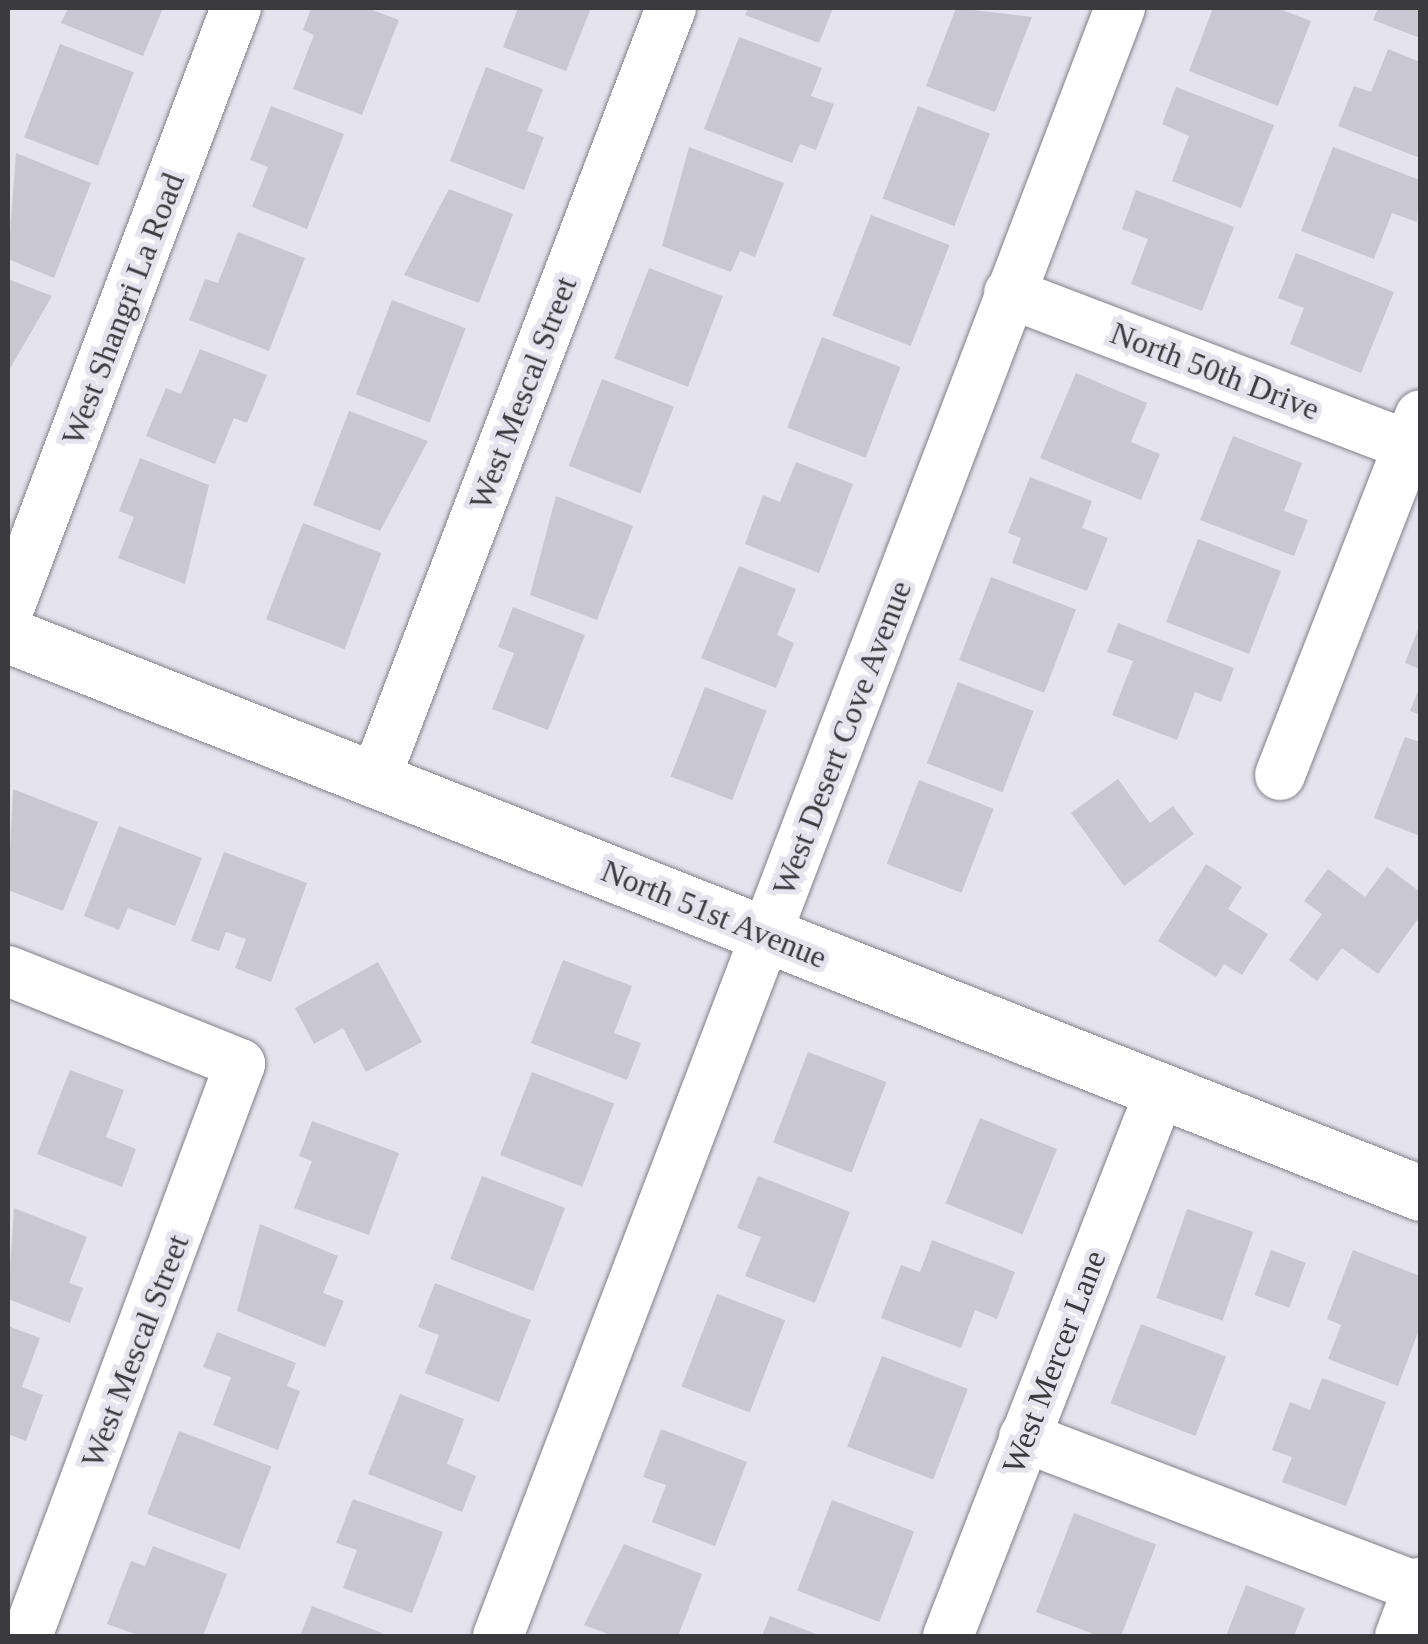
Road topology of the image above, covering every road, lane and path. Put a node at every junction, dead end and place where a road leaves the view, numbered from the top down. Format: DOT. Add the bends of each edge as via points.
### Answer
graph roads {
  1 [pos="236,8"];
  2 [pos="671,8"];
  3 [pos="1120,8"];
  4 [pos="1009,293"];
  5 [pos="1417,437"];
  6 [pos="8,610"];
  7 [pos="8,634"];
  8 [pos="1280,775"];
  9 [pos="375,779"];
  10 [pos="768,936"];
  11 [pos="8,971"];
  12 [pos="1162,1089"];
  13 [pos="1420,1193"];
  14 [pos="1024,1437"];
  15 [pos="1420,1586"];
  16 [pos="27,1636"];
  17 [pos="498,1636"];
  18 [pos="948,1636"];
  19 [pos="1400,1636"];
  1 -- 6 [label="street, West Shangri La Road"];
  2 -- 9 [label="street, West Mescal Street"];
  3 -- 4 [label="street, West Desert Cove Avenue"];
  4 -- 5 [label="street, North 50th Drive"];
  4 -- 10 [label="street, West Desert Cove Avenue"];
  5 -- 8 [label="street"];
  7 -- 9 [label="main road, North 51st Avenue"];
  9 -- 10 [label="main road, North 51st Avenue"];
  10 -- 12 [label="main road, North 51st Avenue"];
  10 -- 17 [label="street, West Desert Cove Avenue"];
  11 -- 16 [label="street, West Mescal Street" via="240,1064"];
  12 -- 13 [label="main road, North 51st Avenue"];
  12 -- 14 [label="street, West Mercer Lane"];
  14 -- 15 [label="street"];
  14 -- 18 [label="street, West Mercer Lane"];
  15 -- 19 [label="street"];
}
